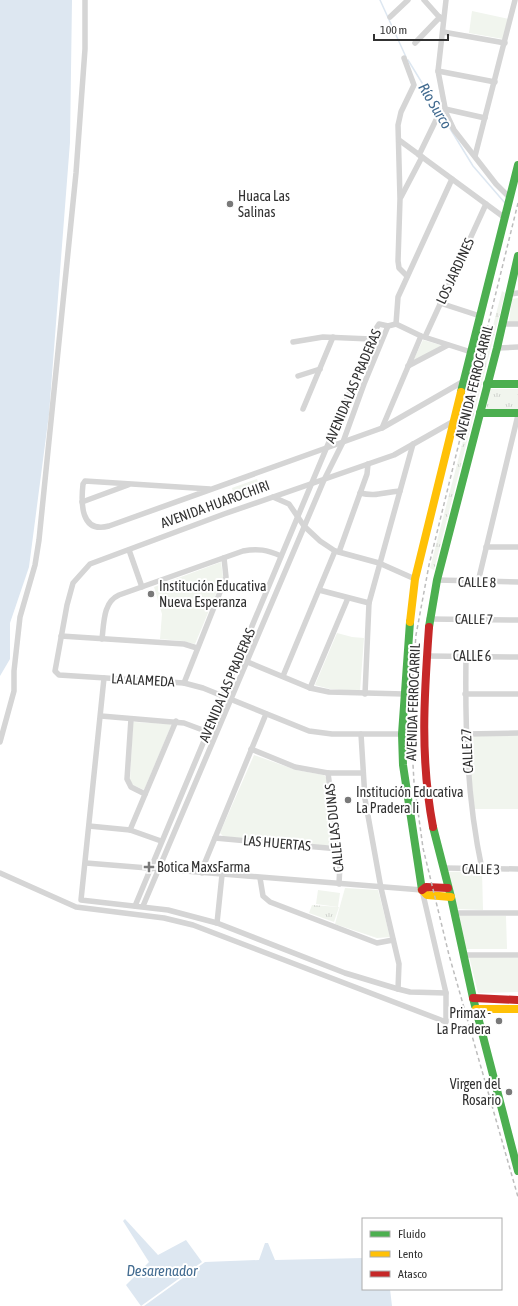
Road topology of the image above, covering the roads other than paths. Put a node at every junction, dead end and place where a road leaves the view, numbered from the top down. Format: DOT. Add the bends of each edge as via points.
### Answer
graph roads {
  1 [pos="85,0"];
  2 [pos="408,0"];
  3 [pos="424,0"];
  4 [pos="446,0"];
  5 [pos="515,0"];
  6 [pos="390,17"];
  7 [pos="442,19"];
  8 [pos="443,32"];
  9 [pos="415,43"];
  10 [pos="505,43"];
  11 [pos="404,58"];
  12 [pos="438,72"];
  13 [pos="495,82"];
  14 [pos="445,109"];
  15 [pos="485,118"];
  16 [pos="436,120"];
  17 [pos="399,140"];
  18 [pos="420,156"];
  19 [pos="475,156"];
  20 [pos="518,166"];
  21 [pos="452,179"];
  22 [pos="510,198"];
  23 [pos="400,199"];
  24 [pos="486,204"];
  25 [pos="505,218"];
  26 [pos="518,256"];
  27 [pos="407,276"];
  28 [pos="514,294"];
  29 [pos="440,303"];
  30 [pos="480,316"];
  31 [pos="396,324"];
  32 [pos="502,324"];
  33 [pos="518,324"];
  34 [pos="388,326"];
  35 [pos="333,337"];
  36 [pos="423,337"];
  37 [pos="371,339"];
  38 [pos="293,342"];
  39 [pos="448,345"];
  40 [pos="518,347"];
  41 [pos="497,348"];
  42 [pos="471,352"];
  43 [pos="408,366"];
  44 [pos="320,368"];
  45 [pos="298,376"];
  46 [pos="464,381"];
  47 [pos="487,384"];
  48 [pos="518,384"];
  49 [pos="303,409"];
  50 [pos="480,413"];
  51 [pos="518,414"];
  52 [pos="454,420"];
  53 [pos="382,428"];
  54 [pos="343,442"];
  55 [pos="413,444"];
  56 [pos="326,448"];
  57 [pos="368,464"];
  58 [pos="324,480"];
  59 [pos="132,484"];
  60 [pos="311,484"];
  61 [pos="210,489"];
  62 [pos="400,491"];
  63 [pos="360,493"];
  64 [pos="271,497"];
  65 [pos="82,502"];
  66 [pos="298,516"];
  67 [pos="304,526"];
  68 [pos="486,547"];
  69 [pos="518,547"];
  70 [pos="129,550"];
  71 [pos="337,552"];
  72 [pos="281,556"];
  73 [pos="224,558"];
  74 [pos="379,564"];
  75 [pos="415,579"];
  76 [pos="437,580"];
  77 [pos="478,582"];
  78 [pos="518,582"];
  79 [pos="142,587"];
  80 [pos="319,590"];
  81 [pos="348,598"];
  82 [pos="369,603"];
  83 [pos="429,619"];
  84 [pos="518,620"];
  85 [pos="61,636"];
  86 [pos="102,638"];
  87 [pos="197,648"];
  88 [pos="426,656"];
  89 [pos="466,657"];
  90 [pos="518,657"];
  91 [pos="238,658"];
  92 [pos="246,662"];
  93 [pos="55,671"];
  94 [pos="283,676"];
  95 [pos="104,678"];
  96 [pos="184,683"];
  97 [pos="310,688"];
  98 [pos="365,694"];
  99 [pos="404,694"];
  100 [pos="465,694"];
  101 [pos="518,694"];
  102 [pos="222,696"];
  103 [pos="230,699"];
  104 [pos="266,714"];
  105 [pos="101,716"];
  106 [pos="131,719"];
  107 [pos="176,722"];
  108 [pos="208,732"];
  109 [pos="518,733"];
  110 [pos="361,734"];
  111 [pos="402,734"];
  112 [pos="466,734"];
  113 [pos="0,742"];
  114 [pos="252,749"];
  115 [pos="328,773"];
  116 [pos="362,773"];
  117 [pos="145,794"];
  118 [pos="89,826"];
  119 [pos="130,830"];
  120 [pos="215,838"];
  121 [pos="161,841"];
  122 [pos="339,849"];
  123 [pos="86,863"];
  124 [pos="443,868"];
  125 [pos="482,868"];
  126 [pos="150,869"];
  127 [pos="518,869"];
  128 [pos="159,870"];
  129 [pos="202,873"];
  130 [pos="0,874"];
  131 [pos="222,875"];
  132 [pos="260,878"];
  133 [pos="339,884"];
  134 [pos="381,888"];
  135 [pos="448,888"];
  136 [pos="422,890"];
  137 [pos="450,897"];
  138 [pos="135,906"];
  139 [pos="143,906"];
  140 [pos="454,913"];
  141 [pos="518,913"];
  142 [pos="217,923"];
  143 [pos="393,940"];
  144 [pos="463,955"];
  145 [pos="518,955"];
  146 [pos="398,989"];
  147 [pos="446,993"];
  148 [pos="473,998"];
  149 [pos="516,1000"];
  150 [pos="476,1009"];
  151 [pos="518,1010"];
  152 [pos="518,1172"];
  1 -- 113 [label="street" via="85,49 77,165 39,540 35,565 20,617 14,691"];
  2 -- 6 [label="street"];
  3 -- 7 [label="street"];
  4 -- 7 [label="street"];
  5 -- 10 [label="street"];
  7 -- 8 [label="street"];
  7 -- 9 [label="street"];
  8 -- 10 [label="street"];
  8 -- 12 [label="street"];
  10 -- 13 [label="street"];
  11 -- 17 [label="street" via="414,85 399,118"];
  12 -- 13 [label="street"];
  12 -- 14 [label="street"];
  13 -- 15 [label="street"];
  14 -- 15 [label="street"];
  14 -- 19 [label="street" via="454,130"];
  15 -- 19 [label="street"];
  16 -- 18 [label="street"];
  17 -- 18 [label="street"];
  17 -- 23 [label="street"];
  18 -- 21 [label="street"];
  18 -- 23 [label="street"];
  19 -- 22 [label="street"];
  20 -- 22 [label="street, AVENIDA FERROCARRIL"];
  21 -- 24 [label="street"];
  21 -- 27 [label="street, AVENIDA LAS PRADERAS"];
  22 -- 25 [label="street, AVENIDA FERROCARRIL"];
  23 -- 27 [label="street" via="399,264"];
  24 -- 25 [label="street"];
  24 -- 29 [label="street, LOS JARDINES"];
  25 -- 30 [label="street, AVENIDA FERROCARRIL"];
  26 -- 28 [label="street, AVENIDA FERROCARRIL"];
  27 -- 31 [label="street, AVENIDA LAS PRADERAS" via="398,298"];
  28 -- 32 [label="street, AVENIDA FERROCARRIL"];
  29 -- 30 [label="street"];
  29 -- 36 [label="street, LOS JARDINES"];
  30 -- 42 [label="street, AVENIDA FERROCARRIL"];
  31 -- 34 [label="street"];
  31 -- 36 [label="street"];
  32 -- 33 [label="street"];
  32 -- 41 [label="street, AVENIDA FERROCARRIL"];
  34 -- 37 [label="street, AVENIDA LAS PRADERAS" via="378,325"];
  34 -- 54 [label="street, AVENIDA LAS PRADERAS"];
  35 -- 37 [label="street"];
  35 -- 38 [label="street"];
  35 -- 44 [label="street"];
  36 -- 39 [label="street"];
  36 -- 43 [label="street, LOS JARDINES"];
  37 -- 56 [label="street, AVENIDA LAS PRADERAS"];
  39 -- 42 [label="street"];
  39 -- 43 [label="street"];
  40 -- 41 [label="street"];
  41 -- 47 [label="street, AVENIDA FERROCARRIL"];
  42 -- 46 [label="street, AVENIDA FERROCARRIL"];
  43 -- 53 [label="street, LOS JARDINES"];
  44 -- 45 [label="street"];
  44 -- 49 [label="street"];
  46 -- 52 [label="street, AVENIDA FERROCARRIL"];
  46 -- 53 [label="street, AVENIDA HUAROCHIRI"];
  47 -- 48 [label="street"];
  47 -- 50 [label="street, AVENIDA FERROCARRIL"];
  50 -- 51 [label="street"];
  50 -- 76 [label="street, AVENIDA FERROCARRIL"];
  51 -- 68 [label="street"];
  52 -- 55 [label="street, AVENIDA HUAROCHIRI"];
  52 -- 75 [label="street, AVENIDA FERROCARRIL"];
  53 -- 54 [label="street, AVENIDA HUAROCHIRI"];
  54 -- 56 [label="street, AVENIDA HUAROCHIRI"];
  54 -- 58 [label="street, AVENIDA LAS PRADERAS"];
  55 -- 57 [label="street, AVENIDA HUAROCHIRI" via="394,455"];
  55 -- 62 [label="street"];
  56 -- 60 [label="street, AVENIDA LAS PRADERAS"];
  56 -- 61 [label="street, AVENIDA HUAROCHIRI"];
  57 -- 58 [label="street, AVENIDA HUAROCHIRI"];
  57 -- 63 [label="street"];
  58 -- 60 [label="street, AVENIDA HUAROCHIRI"];
  58 -- 67 [label="street, AVENIDA LAS PRADERAS"];
  59 -- 61 [label="street"];
  59 -- 65 [label="street"];
  59 -- 65 [label="street, AVENIDA HUAROCHIRI" via="84,482"];
  60 -- 64 [label="street, AVENIDA HUAROCHIRI"];
  60 -- 66 [label="street, AVENIDA LAS PRADERAS"];
  61 -- 65 [label="street, AVENIDA HUAROCHIRI" via="103,527 89,522 82,512"];
  62 -- 63 [label="street" via="383,492 376,496"];
  62 -- 74 [label="street"];
  63 -- 71 [label="street"];
  64 -- 66 [label="street" via="286,502"];
  64 -- 70 [label="street, AVENIDA HUAROCHIRI"];
  66 -- 67 [label="street"];
  66 -- 72 [label="street, AVENIDA LAS PRADERAS"];
  67 -- 71 [label="street"];
  67 -- 92 [label="street, AVENIDA LAS PRADERAS"];
  68 -- 69 [label="street"];
  68 -- 77 [label="street"];
  70 -- 79 [label="street"];
  70 -- 85 [label="street, AVENIDA HUAROCHIRI" via="90,564 81,573 71,590"];
  71 -- 74 [label="street"];
  71 -- 80 [label="street"];
  72 -- 73 [label="street" via="254,548"];
  72 -- 91 [label="street, AVENIDA LAS PRADERAS"];
  73 -- 79 [label="street"];
  73 -- 87 [label="street" via="226,577"];
  74 -- 75 [label="street"];
  74 -- 82 [label="street"];
  75 -- 99 [label="street, AVENIDA FERROCARRIL"];
  76 -- 77 [label="street, CALLE 8"];
  76 -- 83 [label="street, AVENIDA FERROCARRIL"];
  77 -- 78 [label="street, CALLE 8"];
  79 -- 86 [label="street" via="111,599 106,610"];
  80 -- 81 [label="street"];
  80 -- 94 [label="street"];
  81 -- 82 [label="street"];
  81 -- 97 [label="street"];
  82 -- 98 [label="street"];
  83 -- 84 [label="street, CALLE 7"];
  83 -- 88 [label="street, AVENIDA FERROCARRIL"];
  85 -- 86 [label="street"];
  85 -- 93 [label="street, AVENIDA HUAROCHIRI"];
  86 -- 87 [label="street" via="184,644"];
  87 -- 96 [label="street"];
  88 -- 89 [label="street, CALLE 6"];
  88 -- 124 [label="street, AVENIDA FERROCARRIL" via="423,720 426,790"];
  89 -- 90 [label="street, CALLE 6"];
  89 -- 100 [label="street, CALLE 27"];
  91 -- 92 [label="street"];
  91 -- 102 [label="street, AVENIDA LAS PRADERAS"];
  92 -- 94 [label="street"];
  92 -- 103 [label="street, AVENIDA LAS PRADERAS"];
  93 -- 95 [label="street, LA ALAMEDA" via="59,675"];
  94 -- 97 [label="street"];
  95 -- 96 [label="street, LA ALAMEDA"];
  95 -- 105 [label="street"];
  96 -- 102 [label="street, LA ALAMEDA"];
  97 -- 98 [label="street"];
  98 -- 99 [label="street"];
  99 -- 111 [label="street, AVENIDA FERROCARRIL"];
  100 -- 101 [label="street"];
  100 -- 112 [label="street, CALLE 27"];
  102 -- 103 [label="street, LA ALAMEDA"];
  102 -- 108 [label="street, AVENIDA LAS PRADERAS"];
  103 -- 104 [label="street, LA ALAMEDA"];
  103 -- 128 [label="street, AVENIDA LAS PRADERAS"];
  104 -- 110 [label="street, LA ALAMEDA" via="309,731"];
  104 -- 114 [label="street"];
  105 -- 106 [label="street"];
  105 -- 118 [label="street"];
  106 -- 107 [label="street"];
  106 -- 117 [label="street" via="127,779 131,787"];
  107 -- 108 [label="street" via="184,722"];
  107 -- 117 [label="street"];
  108 -- 121 [label="street, AVENIDA LAS PRADERAS"];
  109 -- 112 [label="street"];
  110 -- 111 [label="street, LA ALAMEDA"];
  110 -- 116 [label="street"];
  111 -- 136 [label="street, AVENIDA FERROCARRIL" via="403,765"];
  112 -- 125 [label="street, CALLE 27" via="469,789"];
  114 -- 115 [label="street" via="295,767"];
  114 -- 120 [label="street"];
  115 -- 116 [label="street"];
  115 -- 122 [label="street, CALLE LAS DUNAS"];
  116 -- 134 [label="street"];
  117 -- 119 [label="street"];
  118 -- 119 [label="street"];
  118 -- 123 [label="street"];
  119 -- 121 [label="street"];
  120 -- 122 [label="street, LAS HUERTAS"];
  120 -- 129 [label="street" via="202,867"];
  121 -- 126 [label="street, AVENIDA LAS PRADERAS"];
  122 -- 133 [label="street, CALLE LAS DUNAS"];
  123 -- 126 [label="street"];
  123 -- 138 [label="street" via="82,900"];
  124 -- 125 [label="street, CALLE 3"];
  124 -- 135 [label="street, AVENIDA FERROCARRIL"];
  125 -- 127 [label="street, CALLE 3"];
  126 -- 128 [label="street"];
  126 -- 138 [label="street, AVENIDA LAS PRADERAS"];
  128 -- 129 [label="street"];
  128 -- 139 [label="street, AVENIDA LAS PRADERAS"];
  129 -- 131 [label="street"];
  130 -- 147 [label="street, AVENIDA FERROCARRIL" via="76,907 164,918 193,925 446,1022"];
  131 -- 132 [label="street"];
  131 -- 142 [label="street"];
  132 -- 133 [label="street"];
  132 -- 143 [label="street" via="263,896 270,902 377,943"];
  133 -- 134 [label="street"];
  134 -- 136 [label="street"];
  134 -- 143 [label="street"];
  135 -- 136 [label="street" via="426,887"];
  135 -- 137 [label="street, AVENIDA FERROCARRIL"];
  136 -- 137 [label="street" via="427,895"];
  136 -- 147 [label="street, AVENIDA FERROCARRIL"];
  137 -- 140 [label="street, AVENIDA FERROCARRIL"];
  138 -- 139 [label="street"];
  139 -- 142 [label="street"];
  140 -- 141 [label="street"];
  140 -- 144 [label="street, AVENIDA FERROCARRIL"];
  142 -- 146 [label="street" via="345,973"];
  143 -- 146 [label="street" via="399,964"];
  144 -- 145 [label="street"];
  144 -- 148 [label="street, AVENIDA FERROCARRIL"];
  146 -- 147 [label="street"];
  148 -- 149 [label="street"];
  148 -- 150 [label="street, AVENIDA FERROCARRIL"];
  149 -- 151 [label="street"];
  150 -- 151 [label="street"];
  150 -- 152 [label="street, AVENIDA FERROCARRIL"];
}
